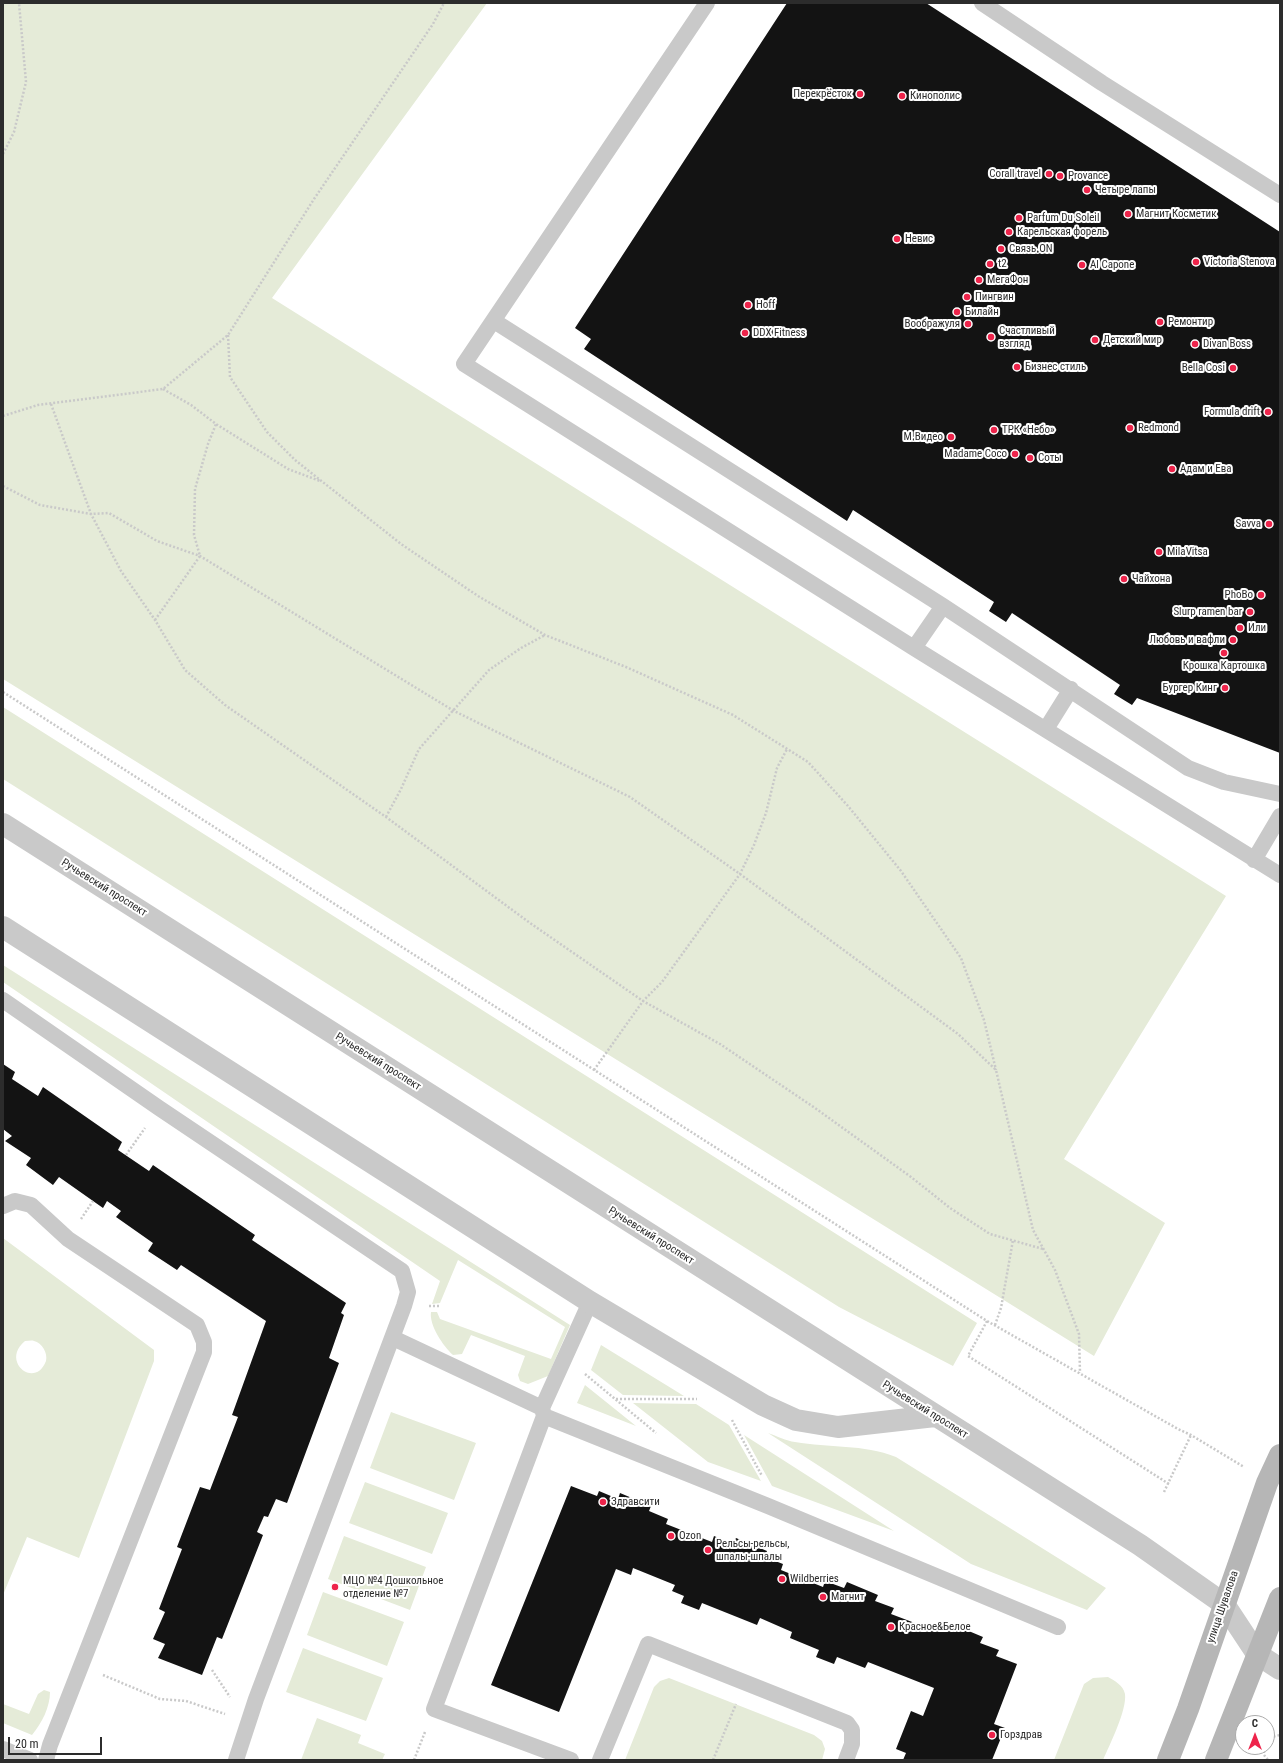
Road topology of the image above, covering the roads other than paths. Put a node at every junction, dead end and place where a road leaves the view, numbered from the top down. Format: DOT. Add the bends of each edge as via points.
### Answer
graph roads {
  1 [pos="707,3"];
  2 [pos="982,3"];
  3 [pos="1280,195"];
  4 [pos="494,321"];
  5 [pos="943,606"];
  6 [pos="914,648"];
  7 [pos="1071,689"];
  8 [pos="1046,730"];
  9 [pos="1280,794"];
  10 [pos="1280,816"];
  11 [pos="3,824"];
  12 [pos="1254,860"];
  13 [pos="1280,875"];
  14 [pos="3,927"];
  15 [pos="3,1000"];
  16 [pos="3,1206"];
  17 [pos="590,1302"];
  18 [pos="393,1338"];
  19 [pos="543,1412"];
  20 [pos="935,1416"];
  21 [pos="1280,1455"];
  22 [pos="1280,1598"];
  23 [pos="1224,1604"];
  24 [pos="1058,1627"];
  25 [pos="1257,1654"];
  26 [pos="1280,1669"];
  27 [pos="3,1749"];
  28 [pos="30,1760"];
  29 [pos="46,1760"];
  30 [pos="236,1760"];
  31 [pos="571,1760"];
  32 [pos="600,1760"];
  33 [pos="846,1760"];
  34 [pos="1168,1760"];
  35 [pos="1216,1760"];
  1 -- 4 [label="lane"];
  2 -- 3 [label="lane" via="1102,83"];
  4 -- 5 [label="lane"];
  4 -- 6 [label="lane" via="464,364"];
  5 -- 6 [label="lane"];
  5 -- 7 [label="lane"];
  6 -- 8 [label="lane"];
  7 -- 8 [label="lane"];
  7 -- 9 [label="lane" via="1188,768 1224,782"];
  8 -- 12 [label="lane"];
  10 -- 12 [label="lane"];
  11 -- 20 [label="street, Ручьевский проспект"];
  12 -- 13 [label="lane"];
  14 -- 17 [label="street"];
  15 -- 18 [label="lane" via="402,1271 408,1292"];
  16 -- 29 [label="lane" via="15,1201 31,1205 68,1239 197,1325 204,1342 204,1352"];
  17 -- 19 [label="lane"];
  17 -- 20 [label="street" via="763,1405 796,1420 838,1427"];
  18 -- 19 [label="lane"];
  18 -- 30 [label="lane" via="248,1722"];
  19 -- 24 [label="lane"];
  19 -- 31 [label="lane" via="434,1709"];
  20 -- 23 [label="street, Ручьевский проспект" via="1140,1545"];
  21 -- 23 [label="street, улица Шувалова" via="1267,1483"];
  22 -- 25 [label="street"];
  23 -- 25 [label="street, Ручьевский проспект"];
  23 -- 34 [label="street, улица Шувалова"];
  25 -- 26 [label="street, Ручьевский проспект"];
  25 -- 35 [label="street"];
  27 -- 28 [label="lane"];
  32 -- 33 [label="lane" via="648,1644 846,1723 852,1730 852,1744"];
}
